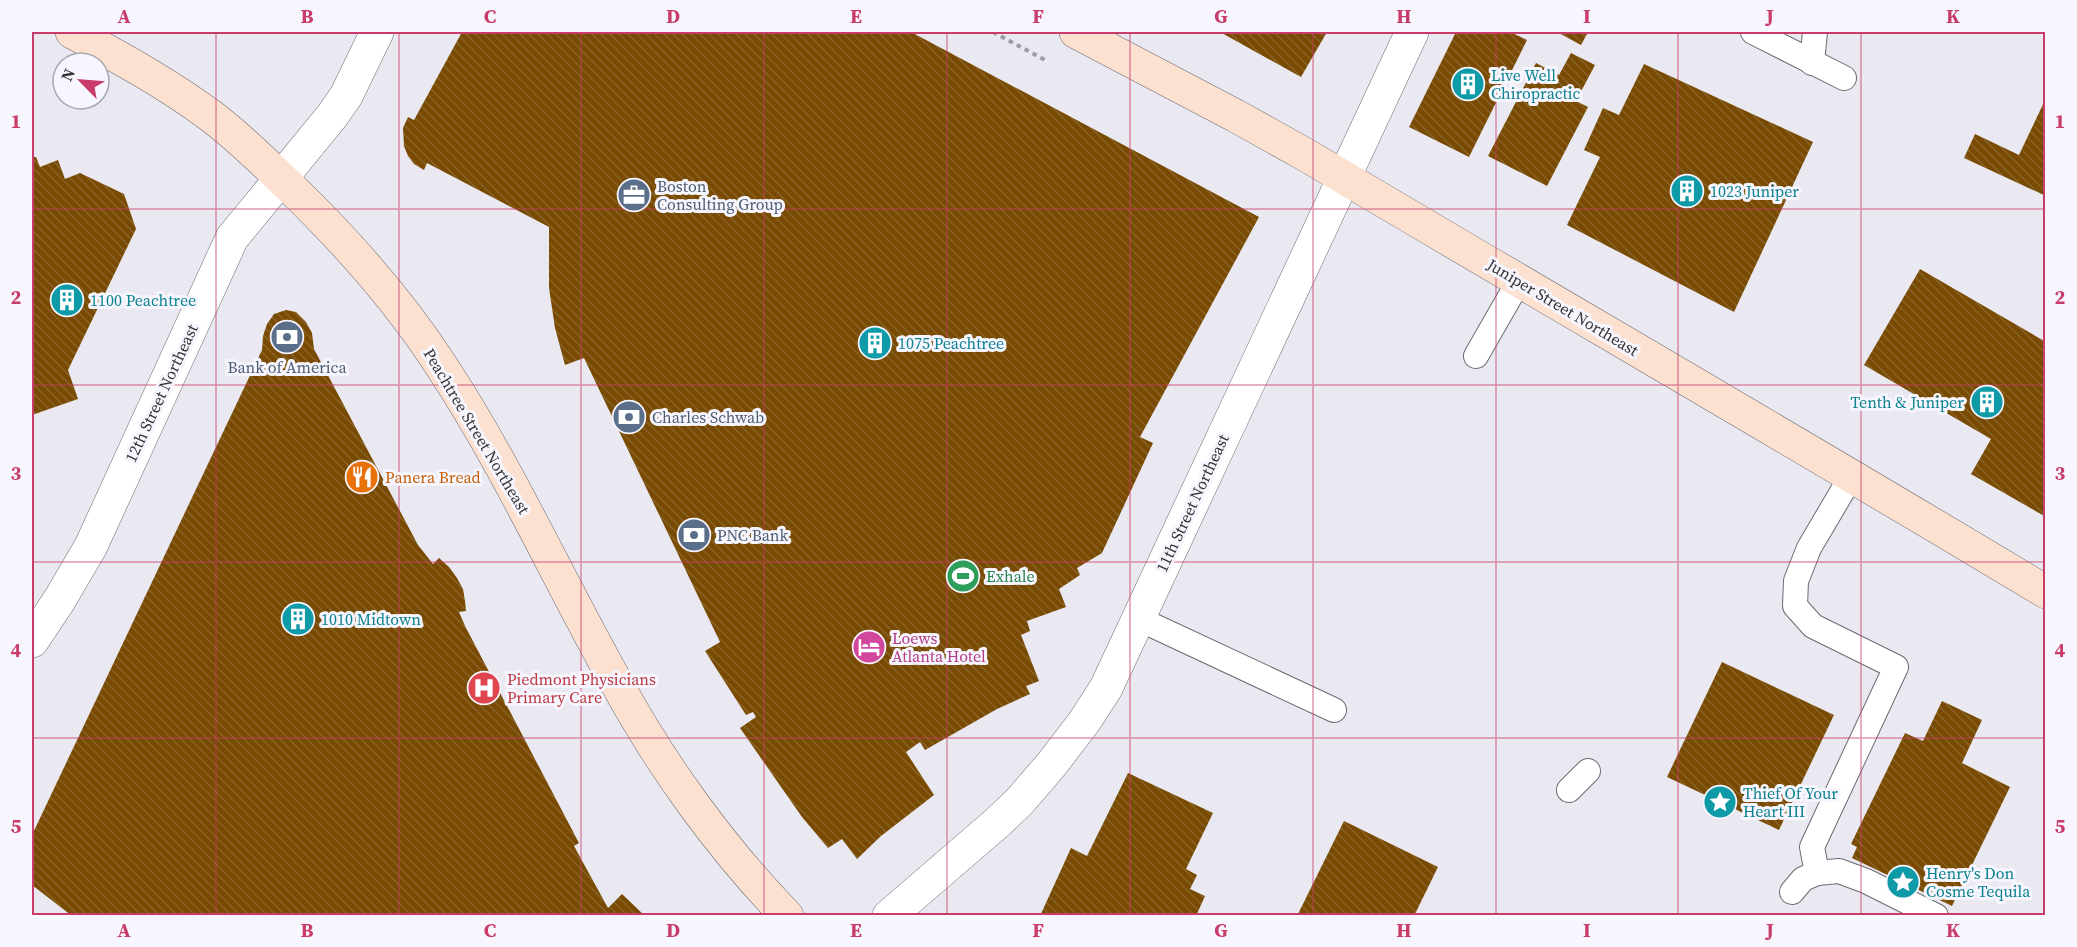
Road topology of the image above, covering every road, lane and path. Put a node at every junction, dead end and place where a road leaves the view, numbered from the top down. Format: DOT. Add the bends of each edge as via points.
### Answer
graph roads {
  1 [pos="72,32"];
  2 [pos="377,32"];
  3 [pos="1076,32"];
  4 [pos="1412,32"];
  5 [pos="1753,32"];
  6 [pos="1815,32"];
  7 [pos="1812,63"];
  8 [pos="1844,78"];
  9 [pos="1344,178"];
  10 [pos="281,179"];
  11 [pos="1519,281"];
  12 [pos="1476,356"];
  13 [pos="1852,475"];
  14 [pos="2046,592"];
  15 [pos="1138,619"];
  16 [pos="32,641"];
  17 [pos="1334,710"];
  18 [pos="1588,771"];
  19 [pos="1569,790"];
  20 [pos="1817,873"];
  21 [pos="1792,892"];
  22 [pos="787,915"];
  23 [pos="890,915"];
  24 [pos="1936,915"];
  1 -- 10 [label="main road, Peachtree Street Northeast" via="208,114"];
  2 -- 10 [label="street, 12th Street Northeast" via="346,96"];
  3 -- 9 [label="main road, Juniper Street Northeast"];
  4 -- 9 [label="street, 11th Street Northeast"];
  5 -- 7 [label="lane"];
  6 -- 7 [label="lane"];
  7 -- 8 [label="lane"];
  9 -- 11 [label="main road, Juniper Street Northeast"];
  9 -- 15 [label="street, 11th Street Northeast"];
  10 -- 16 [label="street, 12th Street Northeast" via="232,238 91,546"];
  10 -- 22 [label="main road, Peachtree Street Northeast" via="328,224 395,301 442,367 497,458 616,683 651,741 706,821 764,893"];
  11 -- 12 [label="lane"];
  11 -- 13 [label="main road, Juniper Street Northeast"];
  13 -- 14 [label="main road, Juniper Street Northeast"];
  13 -- 20 [label="lane" via="1809,548 1796,581 1795,606 1813,626 1896,667 1812,847"];
  15 -- 17 [label="lane"];
  15 -- 23 [label="street, 11th Street Northeast" via="1106,688 1051,765 998,822"];
  18 -- 19 [label="lane"];
  20 -- 21 [label="lane" via="1803,879"];
  20 -- 24 [label="lane" via="1839,871"];
}
